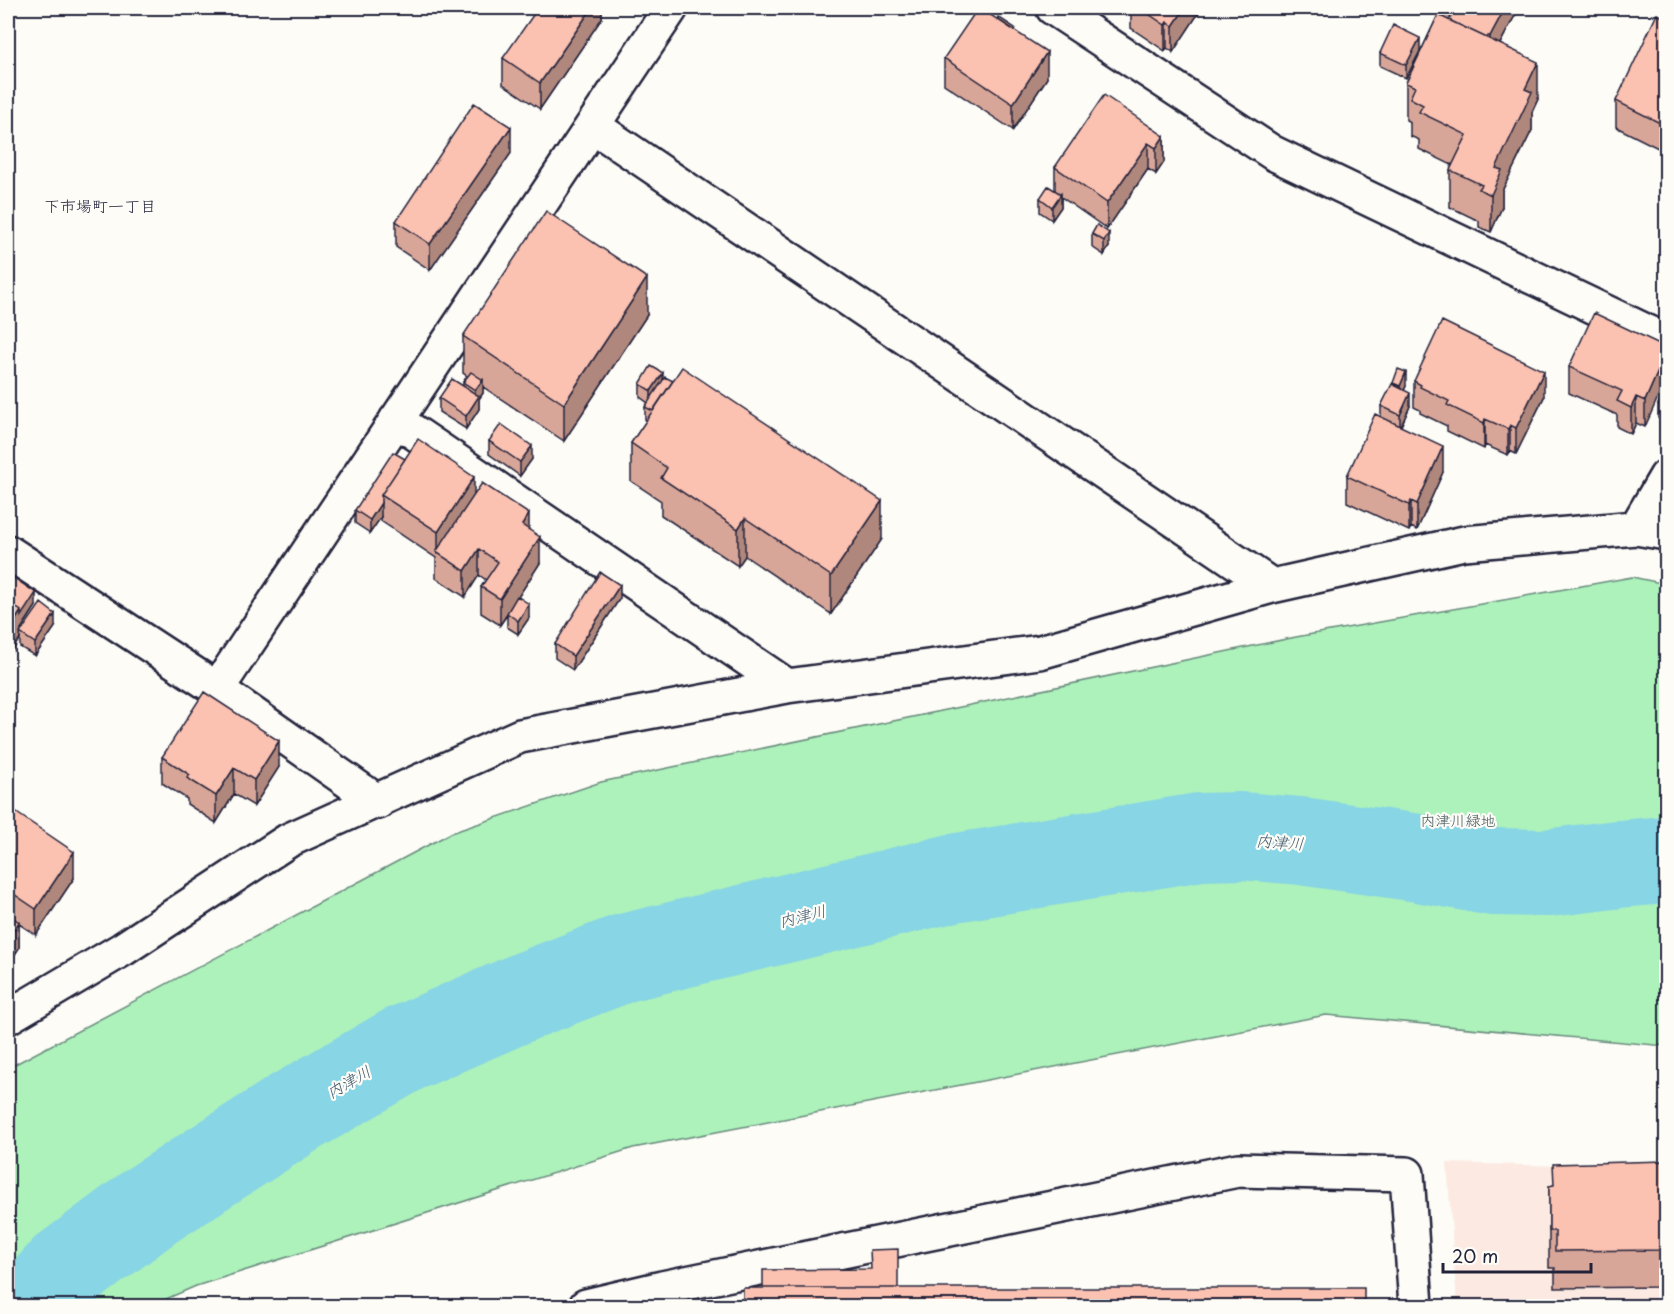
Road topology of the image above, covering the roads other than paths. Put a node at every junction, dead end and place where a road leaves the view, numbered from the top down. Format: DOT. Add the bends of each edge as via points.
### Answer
graph roads {
  1 [pos="671,8"];
  2 [pos="1053,8"];
  3 [pos="593,126"];
  4 [pos="1666,341"];
  5 [pos="396,420"];
  6 [pos="1666,477"];
  7 [pos="1651,531"];
  8 [pos="8,552"];
  9 [pos="1272,586"];
  10 [pos="787,686"];
  11 [pos="217,689"];
  12 [pos="378,802"];
  13 [pos="8,1017"];
  14 [pos="662,1297"];
  15 [pos="586,1306"];
  16 [pos="1416,1306"];
  1 -- 3 [label="street"];
  2 -- 4 [label="street" via="1273,153"];
  3 -- 5 [label="street"];
  3 -- 9 [label="street"];
  5 -- 10 [label="street"];
  5 -- 11 [label="street"];
  6 -- 7 [label="street"];
  7 -- 9 [label="street" via="1464,543"];
  8 -- 11 [label="street"];
  9 -- 10 [label="street" via="1040,652"];
  10 -- 12 [label="street" via="520,736"];
  11 -- 12 [label="street"];
  12 -- 13 [label="street" via="289,840 123,949"];
  14 -- 15 [label="street"];
  14 -- 16 [label="street" via="1238,1170 1407,1174"];
}
